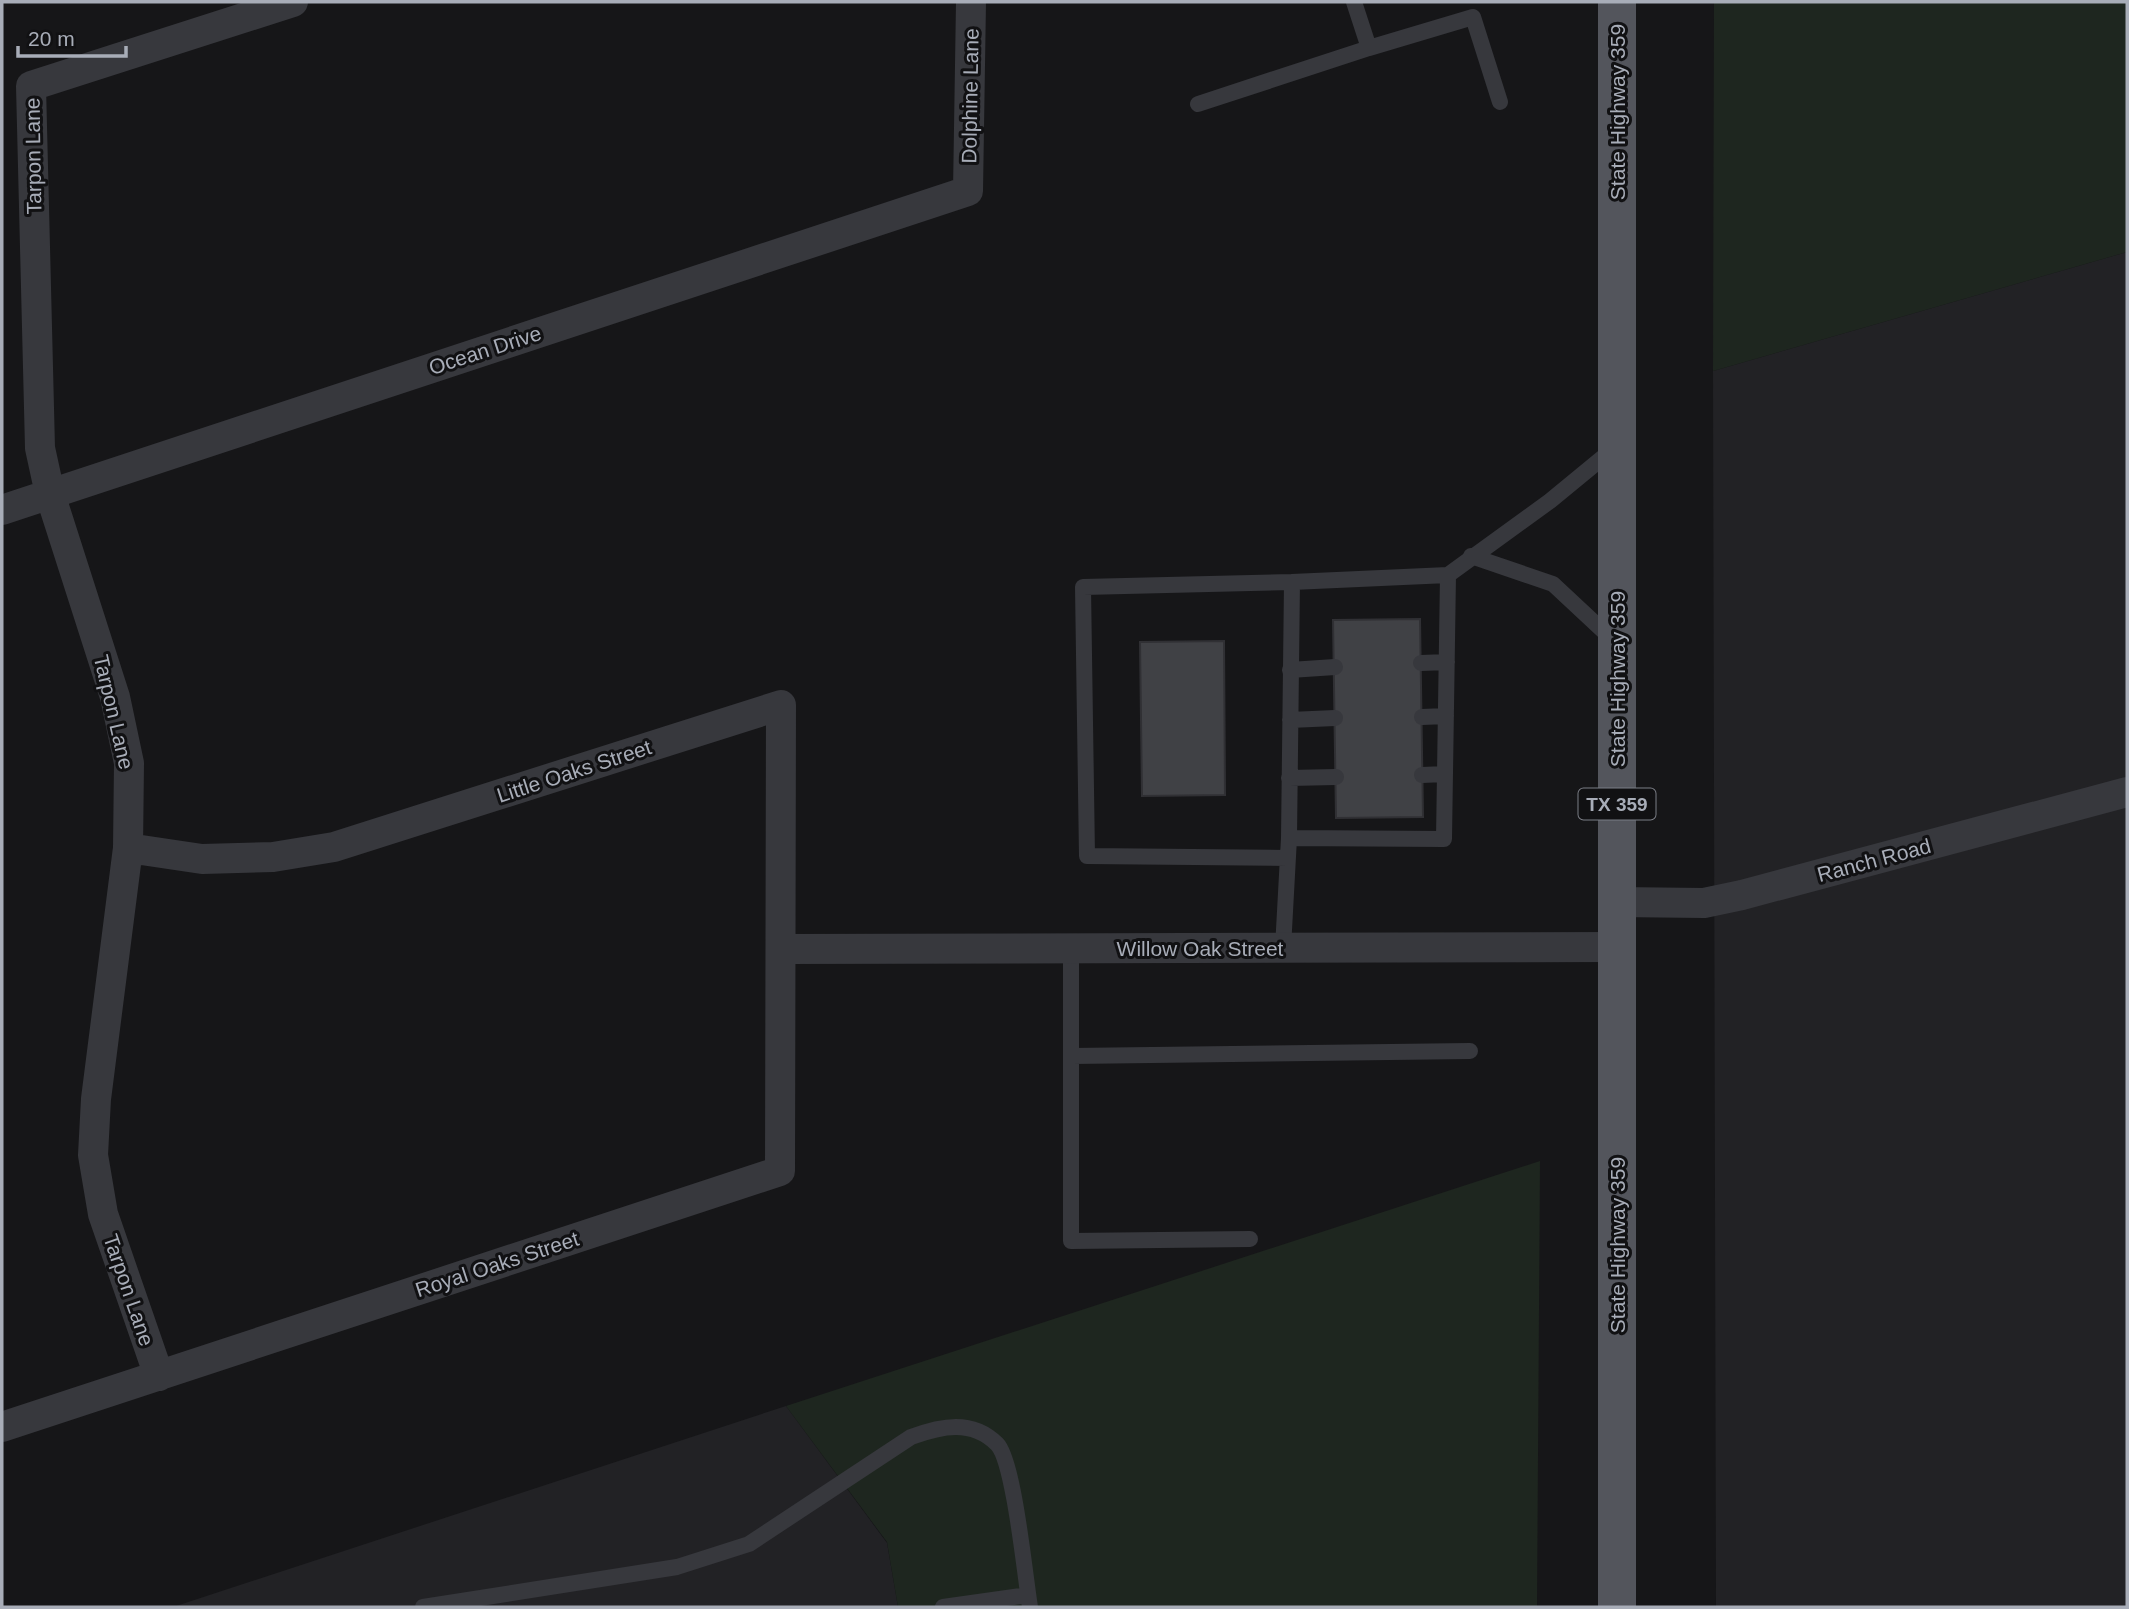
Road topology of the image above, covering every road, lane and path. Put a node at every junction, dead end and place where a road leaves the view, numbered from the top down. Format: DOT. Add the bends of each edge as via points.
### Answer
graph roads {
  1 [pos="293,2"];
  2 [pos="971,2"];
  3 [pos="1354,2"];
  4 [pos="1617,2"];
  5 [pos="1369,48"];
  6 [pos="1500,102"];
  7 [pos="1198,104"];
  8 [pos="968,191"];
  9 [pos="1617,446"];
  10 [pos="50,494"];
  11 [pos="2,510"];
  12 [pos="1471,556"];
  13 [pos="1448,575"];
  14 [pos="1292,582"];
  15 [pos="1617,643"];
  16 [pos="1447,662"];
  17 [pos="1421,663"];
  18 [pos="1335,667"];
  19 [pos="1290,670"];
  20 [pos="1446,716"];
  21 [pos="1422,717"];
  22 [pos="1335,718"];
  23 [pos="1290,720"];
  24 [pos="1445,774"];
  25 [pos="1422,775"];
  26 [pos="1336,777"];
  27 [pos="1289,778"];
  28 [pos="2127,792"];
  29 [pos="1289,838"];
  30 [pos="128,848"];
  31 [pos="1287,858"];
  32 [pos="1617,902"];
  33 [pos="1617,947"];
  34 [pos="1071,948"];
  35 [pos="1283,948"];
  36 [pos="782,949"];
  37 [pos="1470,1051"];
  38 [pos="1072,1056"];
  39 [pos="1250,1239"];
  40 [pos="159,1376"];
  41 [pos="2,1427"];
  42 [pos="1029,1601"];
  43 [pos="423,1607"];
  44 [pos="943,1607"];
  45 [pos="1617,1607"];
  1 -- 10 [label="street, Tarpon Lane" via="31,86 40,448"];
  2 -- 8 [label="street, Dolphine Lane"];
  3 -- 5 [label="lane"];
  4 -- 9 [label="main road, State Highway 359 / TX 359"];
  5 -- 6 [label="lane" via="1473,17"];
  5 -- 7 [label="lane"];
  8 -- 10 [label="street, Ocean Drive"];
  9 -- 12 [label="lane" via="1550,501"];
  9 -- 15 [label="main road, State Highway 359 / TX 359"];
  10 -- 11 [label="street, Ocean Drive"];
  10 -- 30 [label="street, Tarpon Lane" via="115,698 130,763"];
  12 -- 13 [label="lane"];
  12 -- 15 [label="lane" via="1553,584"];
  13 -- 14 [label="lane"];
  13 -- 16 [label="lane"];
  14 -- 19 [label="lane"];
  14 -- 31 [label="lane" via="1083,587 1087,856"];
  15 -- 32 [label="main road, State Highway 359 / TX 359"];
  16 -- 17 [label="lane"];
  16 -- 20 [label="lane"];
  18 -- 19 [label="lane"];
  19 -- 23 [label="lane"];
  20 -- 21 [label="lane"];
  20 -- 24 [label="lane"];
  22 -- 23 [label="lane"];
  23 -- 27 [label="lane"];
  24 -- 25 [label="lane"];
  24 -- 29 [label="lane" via="1444,839"];
  26 -- 27 [label="lane"];
  27 -- 29 [label="lane"];
  28 -- 32 [label="street, Ranch Road" via="1742,895 1704,903"];
  29 -- 31 [label="lane"];
  30 -- 36 [label="street, Little Oaks Street" via="202,859 273,857 334,847 781,705"];
  30 -- 40 [label="street, Tarpon Lane" via="93,1155 103,1214"];
  31 -- 35 [label="lane"];
  32 -- 33 [label="main road, State Highway 359 / TX 359"];
  33 -- 35 [label="street, Willow Oak Street"];
  33 -- 45 [label="main road, State Highway 359 / TX 359"];
  34 -- 35 [label="street, Willow Oak Street"];
  34 -- 36 [label="street, Willow Oak Street"];
  34 -- 38 [label="lane"];
  36 -- 40 [label="street, Royal Oaks Street" via="780,1171"];
  37 -- 38 [label="lane"];
  38 -- 39 [label="lane" via="1071,1241"];
  40 -- 41 [label="street, Royal Oaks Street"];
  42 -- 43 [label="lane" via="1010,1477 999,1445 976,1430 954,1426 911,1437 749,1544 715,1557"];
  42 -- 44 [label="lane"];
}
